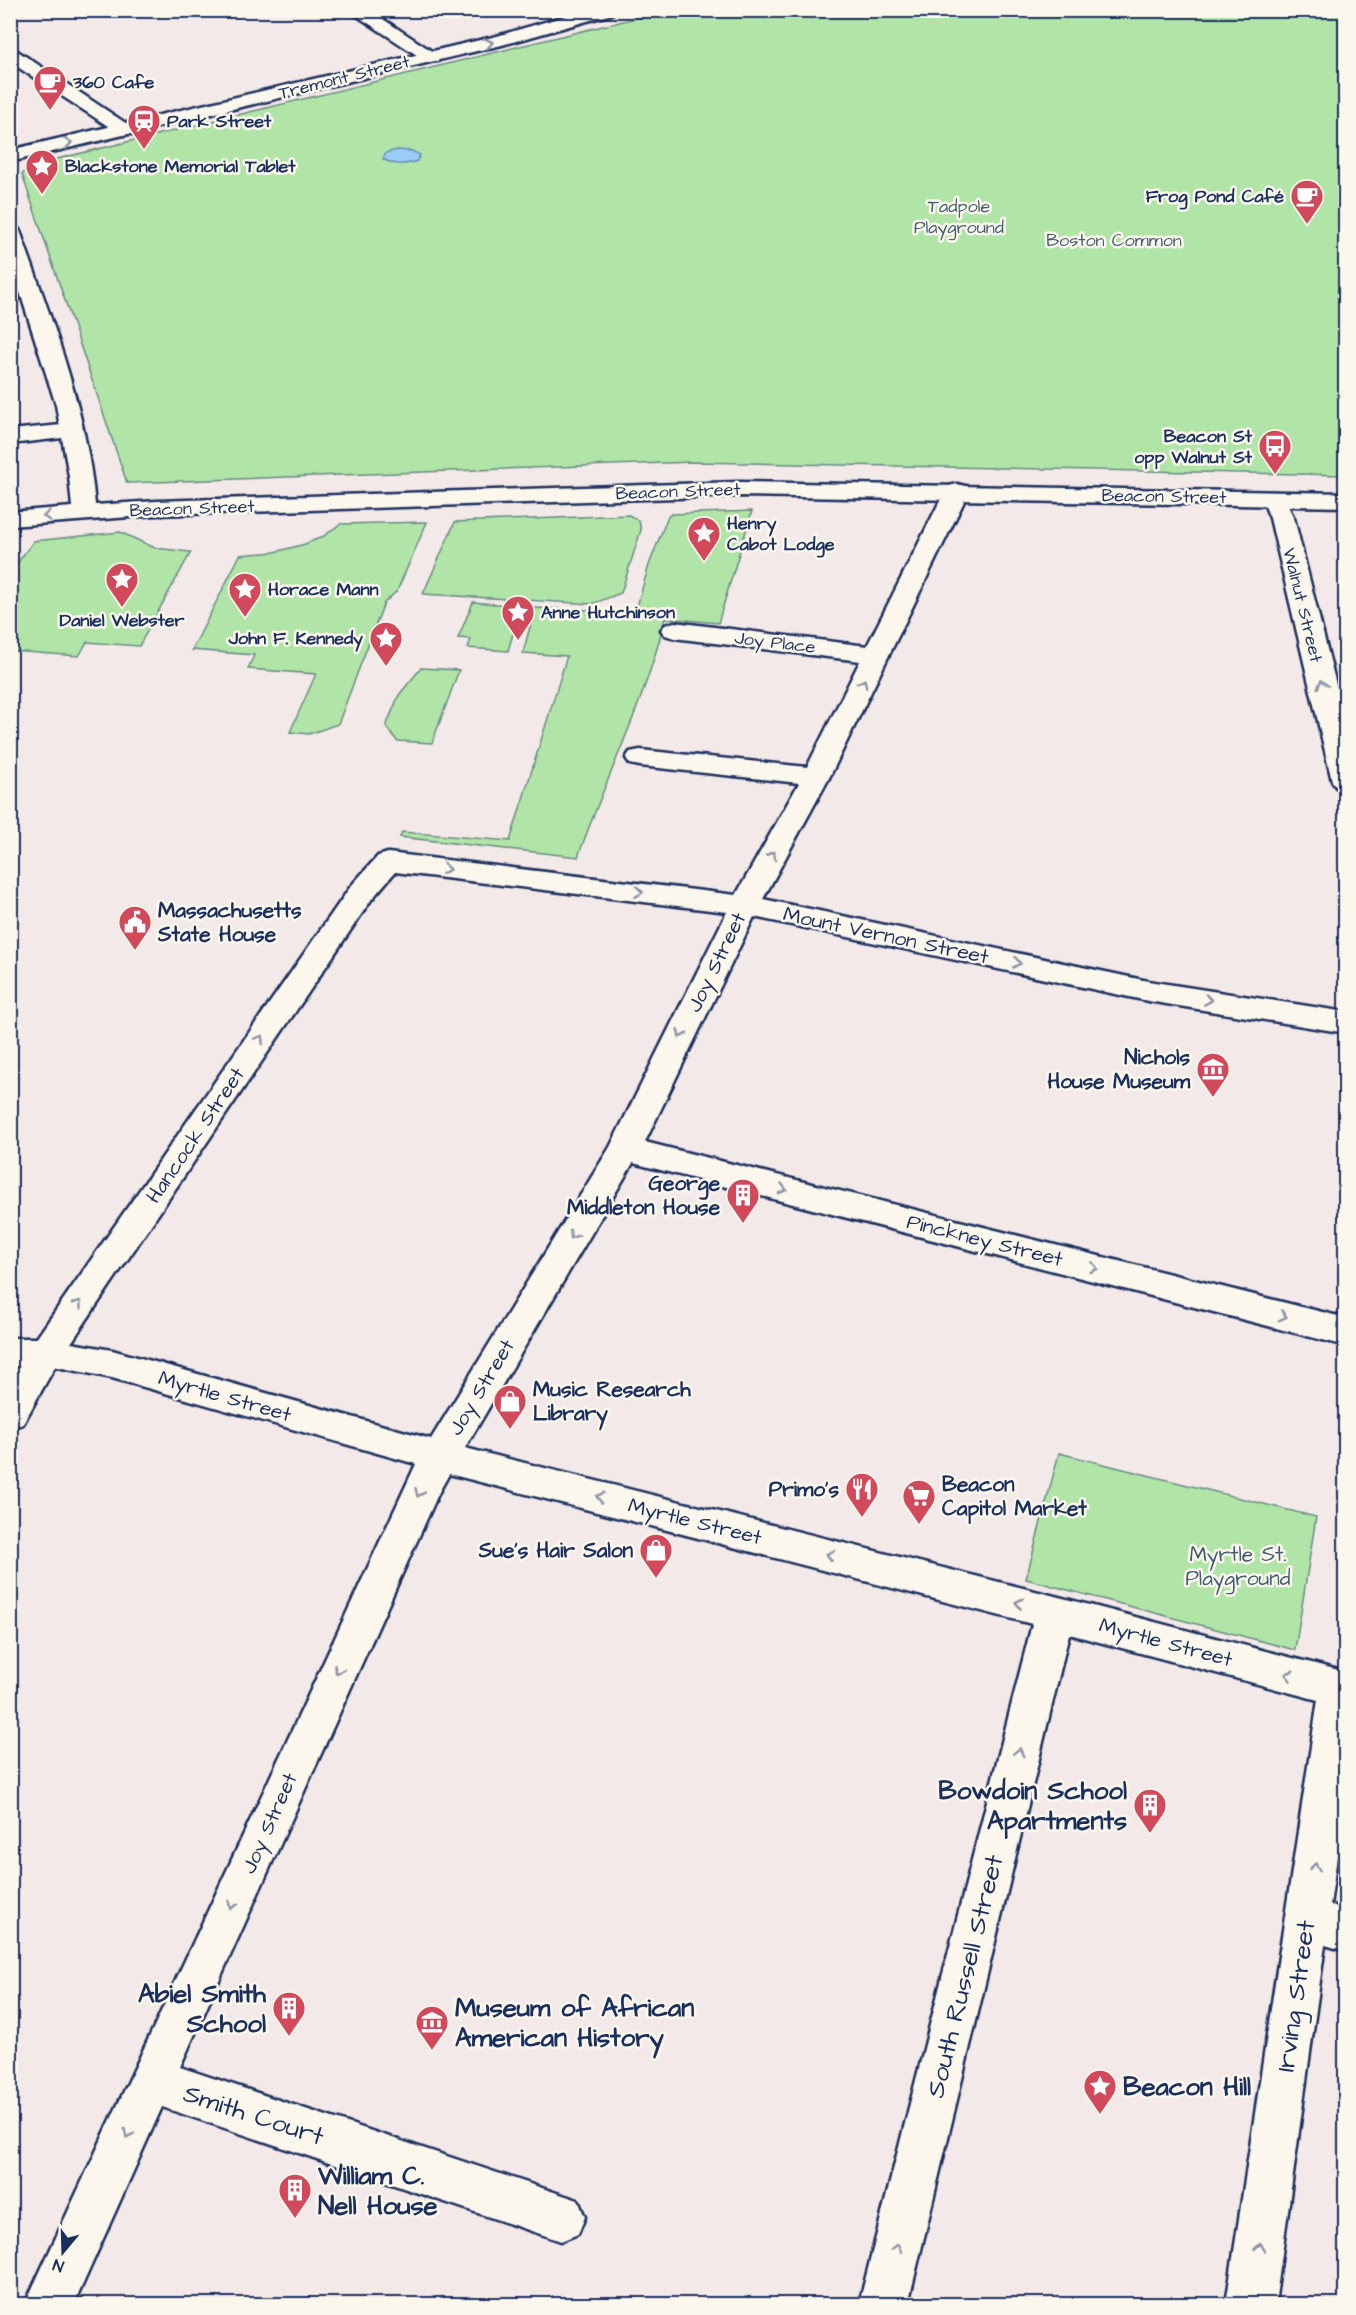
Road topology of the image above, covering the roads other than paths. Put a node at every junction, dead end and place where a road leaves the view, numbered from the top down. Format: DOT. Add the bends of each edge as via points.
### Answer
graph roads {
  1 [pos="356,10"];
  2 [pos="606,10"];
  3 [pos="10,54"];
  4 [pos="432,57"];
  5 [pos="127,130"];
  6 [pos="10,156"];
  7 [pos="10,231"];
  8 [pos="72,431"];
  9 [pos="10,437"];
  10 [pos="957,491"];
  11 [pos="1274,499"];
  12 [pos="1346,500"];
  13 [pos="84,512"];
  14 [pos="10,519"];
  15 [pos="674,630"];
  16 [pos="877,655"];
  17 [pos="640,758"];
  18 [pos="816,776"];
  19 [pos="1346,781"];
  20 [pos="388,861"];
  21 [pos="744,906"];
  22 [pos="1346,1023"];
  23 [pos="625,1149"];
  24 [pos="1346,1332"];
  25 [pos="28,1352"];
  26 [pos="10,1414"];
  27 [pos="440,1455"];
  28 [pos="1055,1612"];
  29 [pos="1343,1689"];
  30 [pos="1326,1925"];
  31 [pos="152,2081"];
  32 [pos="561,2217"];
  33 [pos="50,2304"];
  34 [pos="884,2304"];
  35 [pos="1251,2304"];
  1 -- 4 [label="street"];
  4 -- 2 [label="street, Tremont Street, one-way"];
  3 -- 5 [label="street"];
  4 -- 5 [label="street, Tremont Street"];
  6 -- 5 [label="street, Tremont Street, one-way"];
  7 -- 8 [label="street" via="56,361"];
  8 -- 9 [label="street"];
  8 -- 13 [label="street" via="83,483"];
  10 -- 11 [label="street, Beacon Street"];
  10 -- 13 [label="street, Beacon Street" via="727,489"];
  10 -- 16 [label="street, Joy Street"];
  11 -- 12 [label="street, Beacon Street"];
  19 -- 11 [label="street, Walnut Street, one-way" via="1282,518"];
  13 -- 14 [label="street, Beacon Street, one-way"];
  15 -- 16 [label="street, Joy Place"];
  18 -- 16 [label="street, Joy Street, one-way"];
  17 -- 18 [label="street"];
  21 -- 18 [label="street, Joy Street, one-way"];
  20 -- 21 [label="street, Mount Vernon Street, one-way"];
  25 -- 20 [label="street, Hancock Street, one-way"];
  21 -- 22 [label="street, Mount Vernon Street, one-way" via="1148,991"];
  21 -- 23 [label="street, Joy Street, one-way"];
  23 -- 24 [label="street, Pinckney Street, one-way"];
  23 -- 27 [label="street, Joy Street, one-way"];
  25 -- 26 [label="street, Hancock Street"];
  25 -- 27 [label="street, Myrtle Street" via="112,1364"];
  28 -- 27 [label="street, Myrtle Street, one-way"];
  27 -- 31 [label="street, Joy Street, one-way"];
  29 -- 28 [label="street, Myrtle Street, one-way"];
  34 -- 28 [label="street, South Russell Street, one-way"];
  30 -- 29 [label="street, Irving Street, one-way"];
  35 -- 30 [label="street, Irving Street, one-way"];
  31 -- 32 [label="street, Smith Court"];
  31 -- 33 [label="street, Joy Street, one-way"];
}
